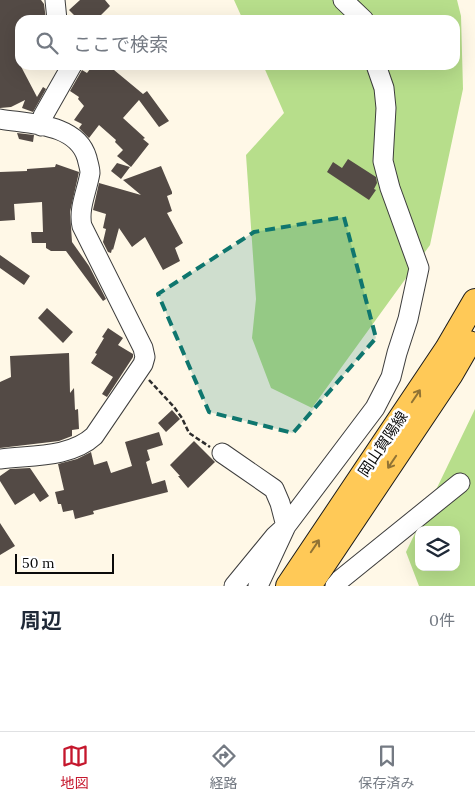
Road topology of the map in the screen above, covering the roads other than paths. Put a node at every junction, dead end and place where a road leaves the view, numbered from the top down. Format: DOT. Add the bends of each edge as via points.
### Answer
graph roads {
  1 [pos="55,0"];
  2 [pos="343,0"];
  3 [pos="56,15"];
  4 [pos="359,15"];
  5 [pos="69,70"];
  6 [pos="378,70"];
  7 [pos="0,119"];
  8 [pos="41,126"];
  9 [pos="475,300"];
  10 [pos="475,333"];
  11 [pos="222,453"];
  12 [pos="0,459"];
  13 [pos="460,483"];
  14 [pos="286,526"];
  15 [pos="234,586"];
  16 [pos="258,586"];
  17 [pos="288,586"];
  18 [pos="309,586"];
  19 [pos="336,586"];
  1 -- 3 [label="street"];
  2 -- 4 [label="street"];
  5 -- 8 [label="street" via="43,116"];
  6 -- 14 [label="street" via="386,108 383,162 419,268 391,377 375,408"];
  7 -- 8 [label="street"];
  8 -- 12 [label="street" via="68,134 86,154 90,170 80,218 82,226 145,357 94,436 86,443 60,452"];
  17 -- 9 [label="main road, 岡山賀陽線, one-way" via="447,349"];
  10 -- 18 [label="main road, 岡山賀陽線, one-way"];
  11 -- 14 [label="street" via="274,489"];
  13 -- 19 [label="street"];
  14 -- 15 [label="street"];
  14 -- 16 [label="street"];
}
